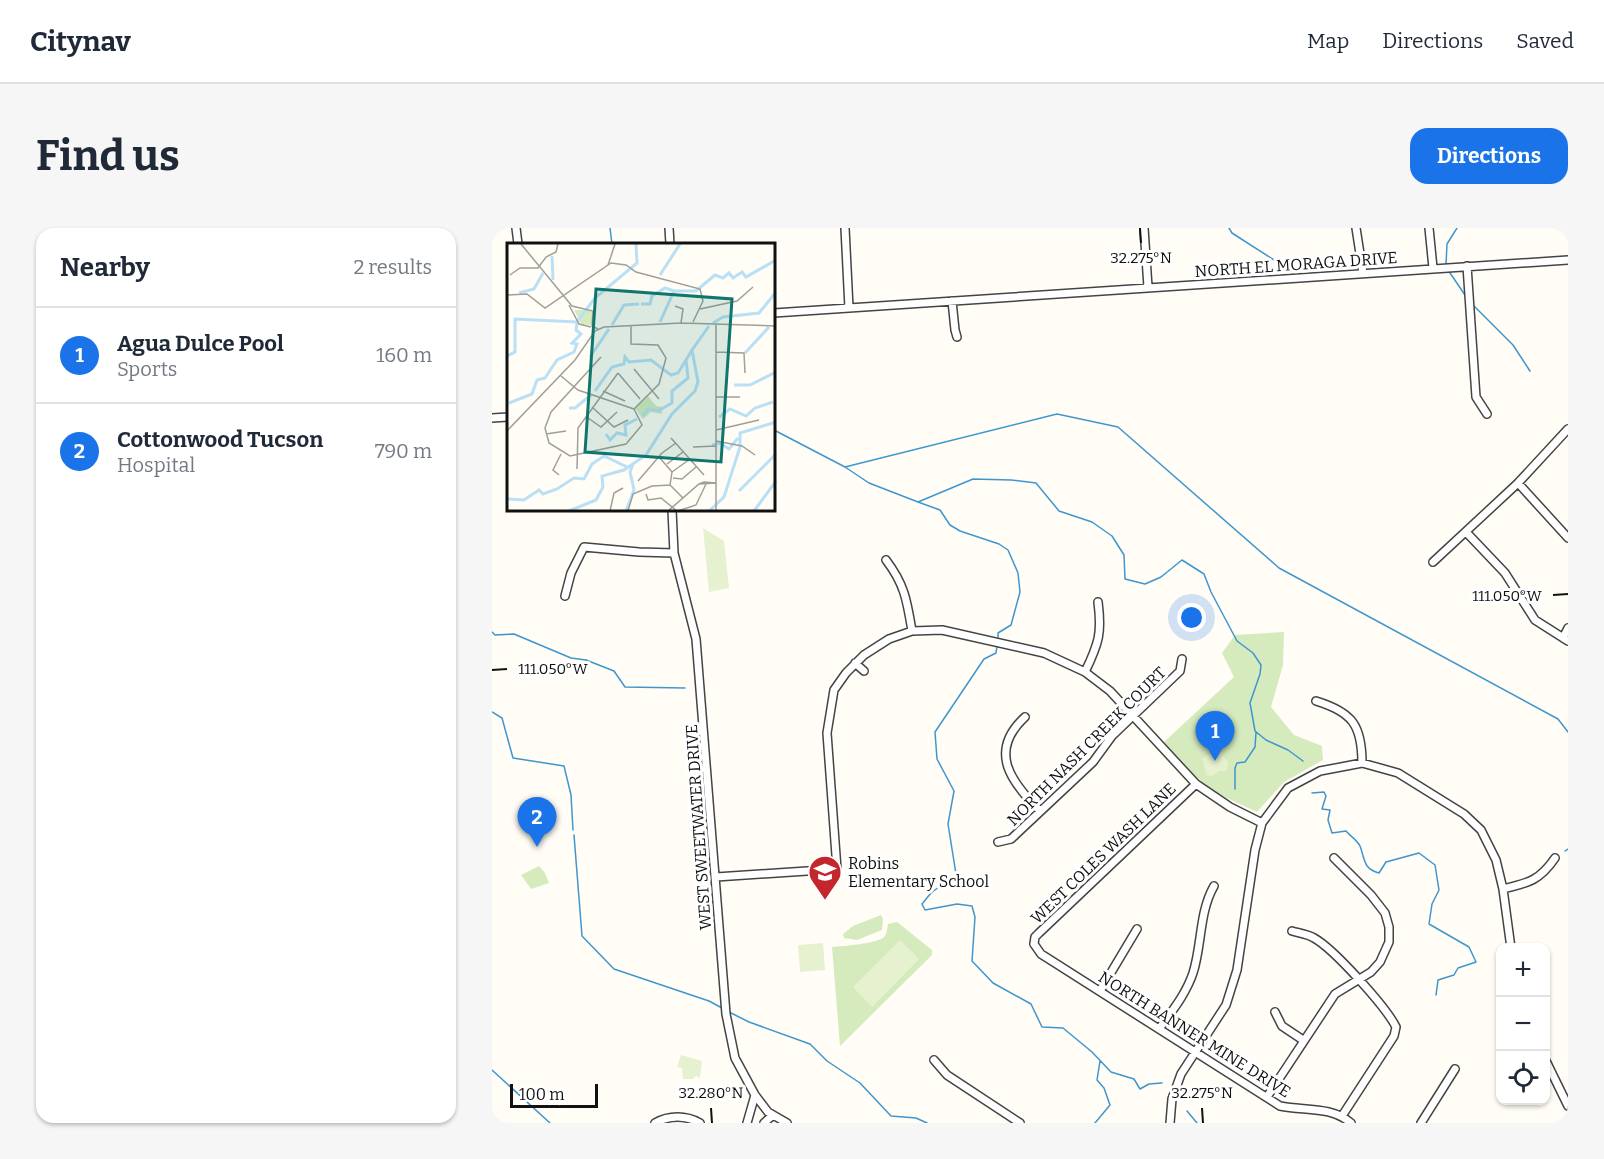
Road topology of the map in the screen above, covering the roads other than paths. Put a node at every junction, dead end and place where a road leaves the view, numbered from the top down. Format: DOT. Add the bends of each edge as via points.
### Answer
graph roads {
  1 [pos="516,228"];
  2 [pos="669,228"];
  3 [pos="845,228"];
  4 [pos="1144,228"];
  5 [pos="1356,228"];
  6 [pos="1429,228"];
  7 [pos="518,243"];
  8 [pos="670,243"];
  9 [pos="1568,260"];
  10 [pos="1467,266"];
  11 [pos="1433,268"];
  12 [pos="1364,273"];
  13 [pos="1148,287"];
  14 [pos="952,301"];
  15 [pos="849,308"];
  16 [pos="776,313"];
  17 [pos="957,337"];
  18 [pos="1487,414"];
  19 [pos="507,417"];
  20 [pos="492,418"];
  21 [pos="1566,432"];
  22 [pos="1518,483"];
  23 [pos="672,512"];
  24 [pos="1466,532"];
  25 [pos="1568,538"];
  26 [pos="674,553"];
  27 [pos="886,560"];
  28 [pos="1433,562"];
  29 [pos="565,596"];
  30 [pos="1098,602"];
  31 [pos="1568,628"];
  32 [pos="912,631"];
  33 [pos="1565,640"];
  34 [pos="1182,659"];
  35 [pos="855,663"];
  36 [pos="864,671"];
  37 [pos="1085,672"];
  38 [pos="1316,701"];
  39 [pos="1132,716"];
  40 [pos="1025,717"];
  41 [pos="1362,763"];
  42 [pos="1196,784"];
  43 [pos="1040,811"];
  44 [pos="1262,823"];
  45 [pos="998,842"];
  46 [pos="1334,858"];
  47 [pos="1555,858"];
  48 [pos="716,877"];
  49 [pos="1214,886"];
  50 [pos="1503,889"];
  51 [pos="1137,929"];
  52 [pos="1292,931"];
  53 [pos="1510,943"];
  54 [pos="1031,944"];
  55 [pos="1359,979"];
  56 [pos="1100,991"];
  57 [pos="1275,1012"];
  58 [pos="1159,1029"];
  59 [pos="1303,1040"];
  60 [pos="1195,1053"];
  61 [pos="934,1060"];
  62 [pos="1455,1069"];
  63 [pos="1550,1071"];
  64 [pos="755,1095"];
  65 [pos="1266,1097"];
  66 [pos="1568,1106"];
  67 [pos="773,1115"];
  68 [pos="1342,1116"];
  69 [pos="655,1123"];
  70 [pos="700,1123"];
  71 [pos="747,1123"];
  72 [pos="764,1123"];
  73 [pos="787,1123"];
  74 [pos="1020,1123"];
  75 [pos="1170,1123"];
  76 [pos="1351,1123"];
  77 [pos="1421,1123"];
  1 -- 7 [label="street"];
  2 -- 8 [label="street"];
  3 -- 15 [label="street"];
  4 -- 13 [label="street"];
  5 -- 12 [label="street"];
  6 -- 11 [label="street"];
  9 -- 10 [label="street, NORTH EL MORAGA DRIVE"];
  10 -- 11 [label="street, NORTH EL MORAGA DRIVE"];
  10 -- 18 [label="street" via="1476,397"];
  11 -- 12 [label="street, NORTH EL MORAGA DRIVE"];
  12 -- 13 [label="street, NORTH EL MORAGA DRIVE"];
  13 -- 14 [label="street, NORTH EL MORAGA DRIVE"];
  14 -- 15 [label="street, NORTH EL MORAGA DRIVE"];
  14 -- 17 [label="street"];
  15 -- 16 [label="street, NORTH EL MORAGA DRIVE"];
  19 -- 20 [label="street"];
  21 -- 22 [label="street"];
  22 -- 24 [label="street"];
  22 -- 25 [label="street"];
  23 -- 26 [label="street, WEST SWEETWATER DRIVE"];
  24 -- 28 [label="street"];
  24 -- 33 [label="street" via="1505,573 1535,620"];
  26 -- 29 [label="street" via="584,547"];
  26 -- 48 [label="street, WEST SWEETWATER DRIVE" via="696,639"];
  27 -- 32 [label="street" via="906,595"];
  30 -- 37 [label="street" via="1101,626 1097,648"];
  31 -- 33 [label="street"];
  32 -- 35 [label="street" via="889,639"];
  32 -- 37 [label="street" via="942,630 1044,653"];
  34 -- 39 [label="street, NORTH NASH CREEK COURT" via="1180,671"];
  35 -- 36 [label="street"];
  35 -- 48 [label="street" via="834,690 826,733 837,869"];
  37 -- 39 [label="street" via="1110,691"];
  38 -- 41 [label="street" via="1337,707 1357,727"];
  39 -- 42 [label="street"];
  39 -- 43 [label="street, NORTH NASH CREEK COURT" via="1093,762"];
  40 -- 43 [label="street" via="1013,728 1007,765 1020,791"];
  41 -- 44 [label="street" via="1320,771 1288,788"];
  41 -- 50 [label="street" via="1398,773 1464,814 1480,830 1491,850"];
  42 -- 44 [label="street"];
  42 -- 54 [label="street, WEST COLES WASH LANE"];
  43 -- 45 [label="street, NORTH NASH CREEK COURT" via="1011,839"];
  44 -- 60 [label="street" via="1234,979 1226,1005"];
  46 -- 55 [label="street" via="1371,895 1385,913 1389,927 1389,942 1380,962"];
  47 -- 50 [label="street" via="1530,883"];
  48 -- 64 [label="street, WEST SWEETWATER DRIVE" via="726,1014 735,1058"];
  49 -- 58 [label="street" via="1207,898 1193,973 1182,998"];
  50 -- 53 [label="street"];
  51 -- 56 [label="street"];
  52 -- 55 [label="street" via="1314,937"];
  54 -- 56 [label="street, NORTH BANNER MINE DRIVE"];
  55 -- 59 [label="street" via="1335,994"];
  55 -- 68 [label="street" via="1396,1027"];
  56 -- 58 [label="street, NORTH BANNER MINE DRIVE"];
  57 -- 59 [label="street" via="1282,1026"];
  58 -- 60 [label="street, NORTH BANNER MINE DRIVE"];
  59 -- 65 [label="street"];
  60 -- 65 [label="street, NORTH BANNER MINE DRIVE"];
  60 -- 75 [label="street" via="1181,1074 1172,1099"];
  61 -- 74 [label="street" via="946,1075"];
  62 -- 77 [label="street"];
  63 -- 66 [label="street"];
  64 -- 67 [label="street, WEST SWEETWATER DRIVE"];
  64 -- 71 [label="street"];
  65 -- 68 [label="street, NORTH BANNER MINE DRIVE" via="1280,1107"];
  67 -- 72 [label="street"];
  67 -- 73 [label="street, WEST SWEETWATER DRIVE"];
  68 -- 76 [label="street, NORTH BANNER MINE DRIVE"];
  69 -- 70 [label="street" via="666,1117 692,1118"];
}
